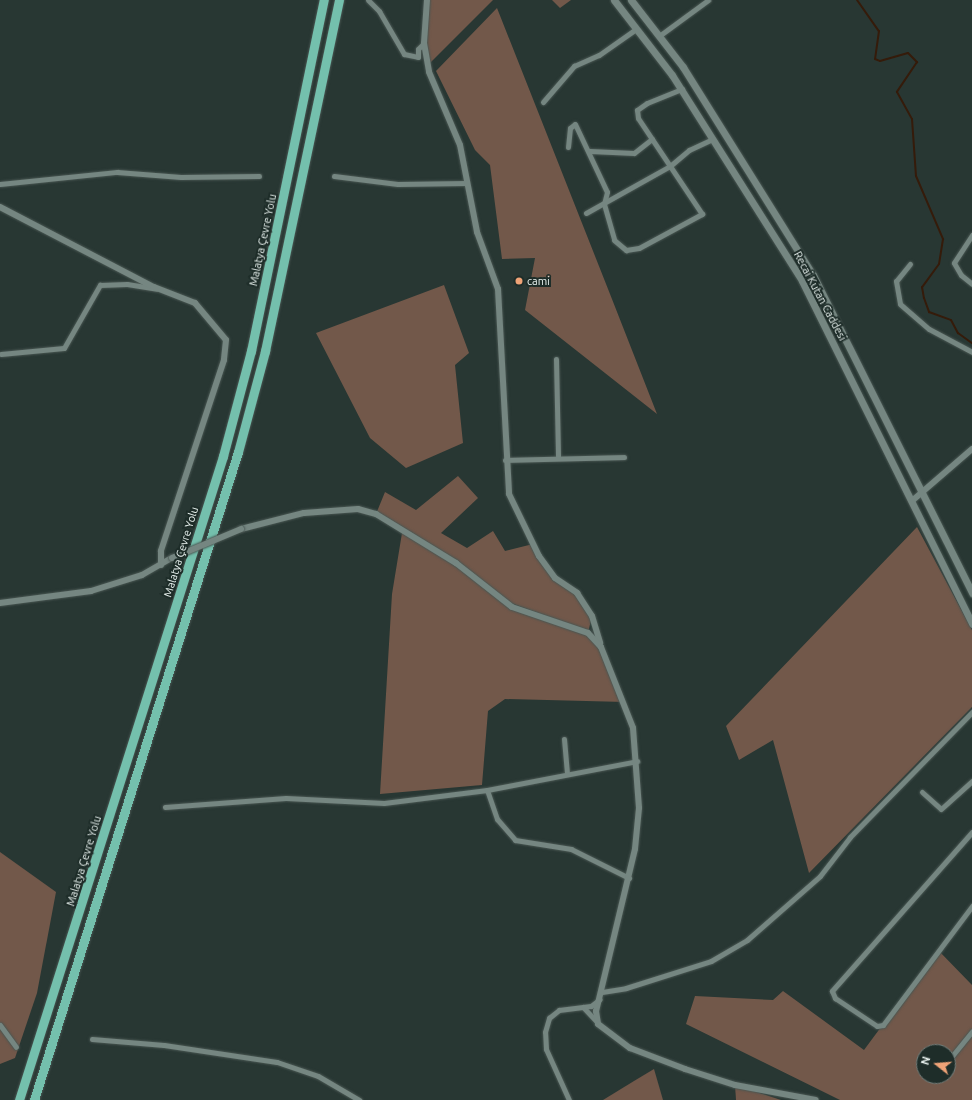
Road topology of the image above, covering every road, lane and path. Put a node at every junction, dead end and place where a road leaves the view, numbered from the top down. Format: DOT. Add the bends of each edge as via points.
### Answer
graph roads {
  1 [pos="324,0"];
  2 [pos="339,0"];
  3 [pos="368,0"];
  4 [pos="427,0"];
  5 [pos="614,0"];
  6 [pos="631,0"];
  7 [pos="708,0"];
  8 [pos="636,29"];
  9 [pos="659,36"];
  10 [pos="424,43"];
  11 [pos="682,89"];
  12 [pos="543,102"];
  13 [pos="652,138"];
  14 [pos="713,139"];
  15 [pos="568,147"];
  16 [pos="590,151"];
  17 [pos="670,166"];
  18 [pos="259,176"];
  19 [pos="334,176"];
  20 [pos="467,183"];
  21 [pos="0,184"];
  22 [pos="604,204"];
  23 [pos="0,207"];
  24 [pos="586,213"];
  25 [pos="972,235"];
  26 [pos="910,264"];
  27 [pos="972,284"];
  28 [pos="162,290"];
  29 [pos="972,352"];
  30 [pos="1,354"];
  31 [pos="556,359"];
  32 [pos="972,449"];
  33 [pos="558,457"];
  34 [pos="624,457"];
  35 [pos="505,460"];
  36 [pos="924,492"];
  37 [pos="913,500"];
  38 [pos="161,564"];
  39 [pos="972,593"];
  40 [pos="0,603"];
  41 [pos="972,624"];
  42 [pos="601,647"];
  43 [pos="972,712"];
  44 [pos="564,739"];
  45 [pos="637,761"];
  46 [pos="567,772"];
  47 [pos="972,781"];
  48 [pos="487,790"];
  49 [pos="922,792"];
  50 [pos="165,807"];
  51 [pos="972,832"];
  52 [pos="629,878"];
  53 [pos="972,906"];
  54 [pos="602,992"];
  55 [pos="600,999"];
  56 [pos="583,1007"];
  57 [pos="598,1024"];
  58 [pos="0,1025"];
  59 [pos="972,1031"];
  60 [pos="92,1039"];
  61 [pos="16,1047"];
  62 [pos="956,1051"];
  63 [pos="19,1100"];
  64 [pos="34,1100"];
  65 [pos="359,1100"];
  66 [pos="569,1100"];
  67 [pos="816,1100"];
  1 -- 63 [label="highway, Malatya Çevre Yolu" via="252,351 223,456"];
  2 -- 64 [label="highway" via="265,352 238,452"];
  3 -- 10 [label="street" via="379,11 404,54 418,57 418,49"];
  4 -- 10 [label="street"];
  5 -- 8 [label="main road, Recai Kutan Caddesi"];
  6 -- 9 [label="main road, Recai Kutan Caddesi"];
  7 -- 9 [label="street"];
  8 -- 11 [label="main road, Recai Kutan Caddesi"];
  8 -- 12 [label="street" via="599,55 574,66"];
  9 -- 36 [label="main road, Recai Kutan Caddesi" via="683,67 813,275"];
  10 -- 20 [label="street" via="438,100 460,145"];
  11 -- 13 [label="street" via="637,110 638,118"];
  11 -- 14 [label="main road, Recai Kutan Caddesi"];
  13 -- 16 [label="street" via="634,153"];
  13 -- 17 [label="street"];
  14 -- 17 [label="street" via="689,150"];
  14 -- 37 [label="main road, Recai Kutan Caddesi" via="802,281"];
  15 -- 16 [label="street" via="570,128 575,124"];
  16 -- 22 [label="street" via="607,192"];
  17 -- 22 [label="street"];
  17 -- 22 [label="street" via="697,204 702,214 698,218 639,248 626,250 614,240"];
  18 -- 21 [label="street" via="181,177 117,172"];
  19 -- 20 [label="street" via="398,184"];
  20 -- 35 [label="street" via="477,232 493,268 501,309"];
  22 -- 24 [label="street"];
  23 -- 28 [label="street"];
  25 -- 27 [label="street" via="954,263 961,275"];
  26 -- 29 [label="street" via="896,281 900,304 929,329"];
  28 -- 30 [label="street" via="127,284 100,285 64,348"];
  28 -- 38 [label="street" via="195,303 226,340 224,360 161,551"];
  31 -- 33 [label="street"];
  32 -- 36 [label="street"];
  33 -- 34 [label="street"];
  33 -- 35 [label="street"];
  35 -- 42 [label="street" via="509,494 539,556 555,578 576,592 592,616"];
  36 -- 37 [label="street"];
  36 -- 39 [label="main road, Recai Kutan Caddesi"];
  37 -- 41 [label="main road, Recai Kutan Caddesi"];
  38 -- 40 [label="street" via="91,591"];
  38 -- 42 [label="street, bridge" via="241,529 304,513 358,509 376,514 456,563 512,607 572,625 588,633"];
  42 -- 45 [label="street" via="633,728"];
  43 -- 54 [label="street" via="850,837 820,876 747,940 711,961 626,988"];
  44 -- 46 [label="street"];
  45 -- 46 [label="street"];
  45 -- 52 [label="street" via="639,808"];
  46 -- 48 [label="street"];
  47 -- 49 [label="street" via="941,809"];
  48 -- 50 [label="street" via="384,803 286,798"];
  48 -- 52 [label="street" via="497,819 515,840 571,849"];
  51 -- 53 [label="street" via="832,991 835,998 877,1026 883,1025"];
  52 -- 54 [label="street"];
  54 -- 55 [label="street"];
  55 -- 56 [label="street"];
  55 -- 57 [label="street" via="596,1011"];
  56 -- 57 [label="street"];
  56 -- 66 [label="street" via="559,1010 549,1018 544,1032 546,1049"];
  57 -- 67 [label="street" via="630,1048 685,1069 735,1085"];
  58 -- 61 [label="street"];
  59 -- 62 [label="street"];
  60 -- 65 [label="street" via="164,1045 277,1062 318,1076"];
}
